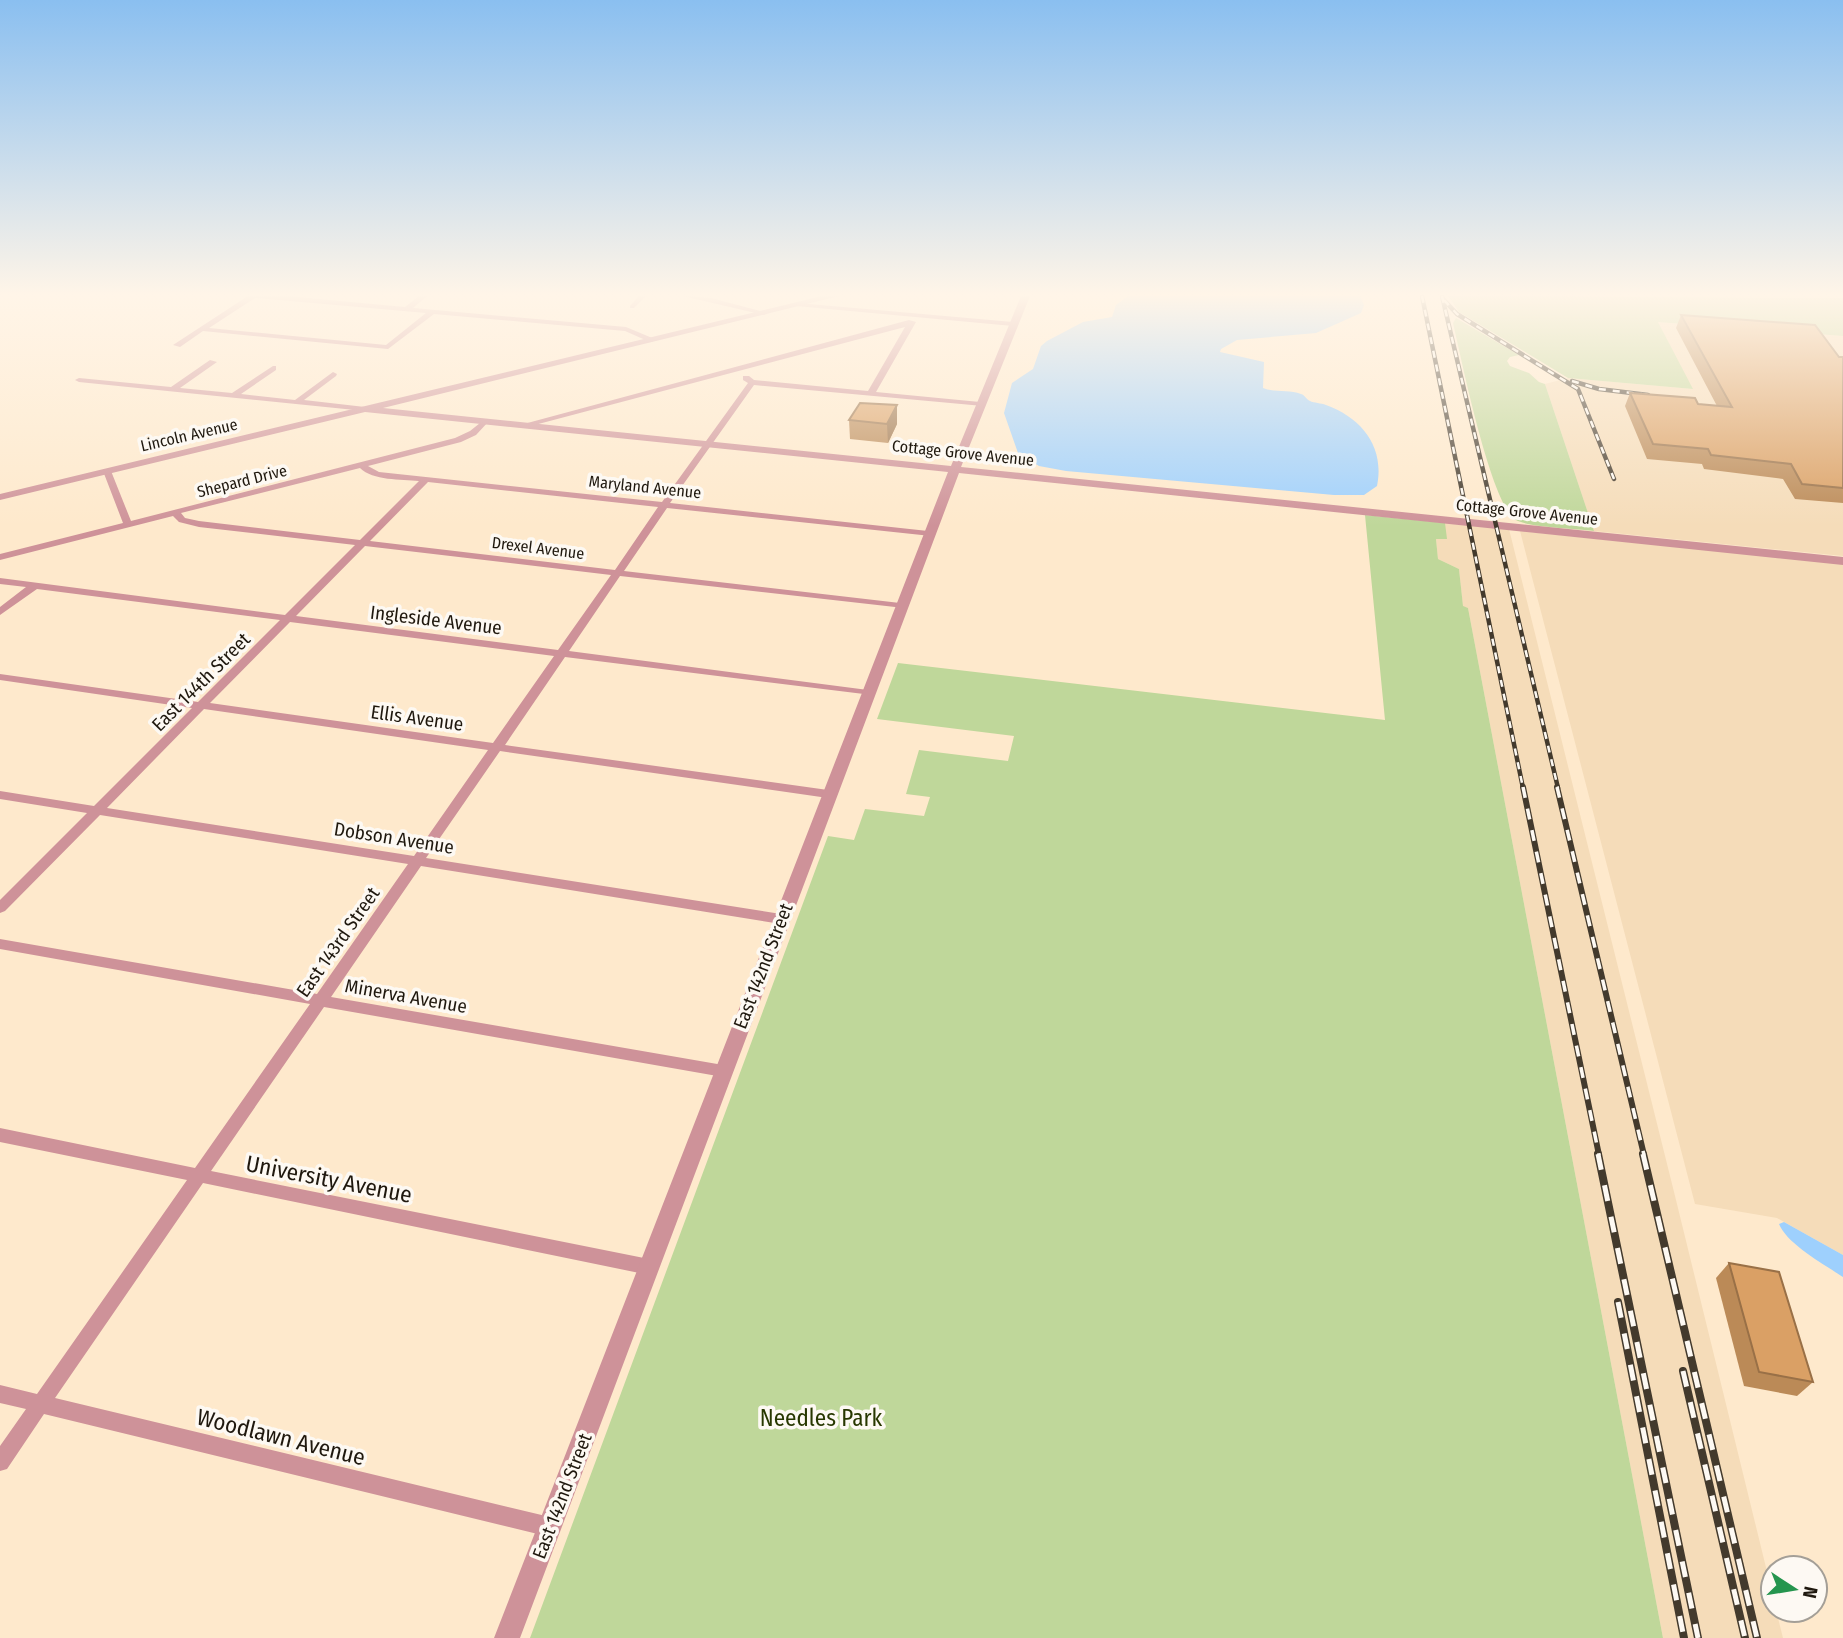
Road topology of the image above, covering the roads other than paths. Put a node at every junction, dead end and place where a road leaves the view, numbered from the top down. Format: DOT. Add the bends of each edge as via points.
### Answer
graph roads {
  1 [pos="198,372"];
  2 [pos="267,372"];
  3 [pos="518,372"];
  4 [pos="722,372"];
  5 [pos="739,372"];
  6 [pos="883,372"];
  7 [pos="993,372"];
  8 [pos="333,374"];
  9 [pos="79,380"];
  10 [pos="752,382"];
  11 [pos="173,389"];
  12 [pos="871,393"];
  13 [pos="235,395"];
  14 [pos="404,400"];
  15 [pos="298,401"];
  16 [pos="980,404"];
  17 [pos="365,409"];
  18 [pos="402,413"];
  19 [pos="485,421"];
  20 [pos="524,425"];
  21 [pos="707,444"];
  22 [pos="362,464"];
  23 [pos="955,468"];
  24 [pos="107,471"];
  25 [pos="426,479"];
  26 [pos="0,497"];
  27 [pos="664,505"];
  28 [pos="175,512"];
  29 [pos="128,524"];
  30 [pos="928,534"];
  31 [pos="363,543"];
  32 [pos="0,557"];
  33 [pos="1843,561"];
  34 [pos="617,573"];
  35 [pos="0,581"];
  36 [pos="34,586"];
  37 [pos="900,607"];
  38 [pos="0,612"];
  39 [pos="288,618"];
  40 [pos="561,653"];
  41 [pos="0,677"];
  42 [pos="868,693"];
  43 [pos="202,705"];
  44 [pos="496,747"];
  45 [pos="0,794"];
  46 [pos="828,794"];
  47 [pos="98,810"];
  48 [pos="417,861"];
  49 [pos="0,908"];
  50 [pos="781,919"];
  51 [pos="0,944"];
  52 [pos="320,1000"];
  53 [pos="723,1071"];
  54 [pos="0,1135"];
  55 [pos="199,1176"];
  56 [pos="649,1267"];
  57 [pos="0,1394"];
  58 [pos="40,1404"];
  59 [pos="0,1462"];
  60 [pos="550,1527"];
  61 [pos="507,1638"];
  1 -- 11 [label="street"];
  2 -- 13 [label="street"];
  3 -- 14 [label="street, Lincoln Avenue"];
  4 -- 20 [label="street"];
  5 -- 10 [label="street"];
  6 -- 12 [label="street"];
  7 -- 16 [label="street, East 142nd Street"];
  8 -- 15 [label="street"];
  9 -- 11 [label="street, Cottage Grove Avenue"];
  10 -- 12 [label="street"];
  10 -- 21 [label="street, East 143rd Street"];
  11 -- 13 [label="street, Cottage Grove Avenue"];
  12 -- 16 [label="street"];
  13 -- 15 [label="street, Cottage Grove Avenue"];
  14 -- 17 [label="street, Lincoln Avenue"];
  14 -- 18 [label="street"];
  15 -- 17 [label="street, Cottage Grove Avenue"];
  16 -- 23 [label="street, East 142nd Street"];
  17 -- 18 [label="street, Cottage Grove Avenue"];
  17 -- 24 [label="street, Lincoln Avenue"];
  18 -- 19 [label="street, Cottage Grove Avenue"];
  19 -- 20 [label="street, Cottage Grove Avenue"];
  19 -- 22 [label="street, Shepard Drive" via="458,440"];
  20 -- 21 [label="street, Cottage Grove Avenue"];
  21 -- 23 [label="street, Cottage Grove Avenue"];
  21 -- 27 [label="street, East 143rd Street"];
  22 -- 25 [label="street, Maryland Avenue" via="377,474"];
  22 -- 28 [label="street, Shepard Drive"];
  23 -- 30 [label="street, East 142nd Street"];
  23 -- 33 [label="street, Cottage Grove Avenue"];
  24 -- 26 [label="street, Lincoln Avenue"];
  24 -- 29 [label="street"];
  25 -- 27 [label="street, Maryland Avenue"];
  25 -- 31 [label="street, East 144th Street"];
  27 -- 30 [label="street, Maryland Avenue"];
  27 -- 34 [label="street, East 143rd Street"];
  28 -- 29 [label="street, Shepard Drive"];
  28 -- 31 [label="street, Drexel Avenue" via="188,522"];
  29 -- 32 [label="street, Shepard Drive"];
  30 -- 37 [label="street, East 142nd Street"];
  31 -- 34 [label="street, Drexel Avenue"];
  31 -- 39 [label="street, East 144th Street"];
  34 -- 37 [label="street, Drexel Avenue"];
  34 -- 40 [label="street, East 143rd Street"];
  35 -- 36 [label="street, Ingleside Avenue"];
  36 -- 38 [label="street"];
  36 -- 39 [label="street, Ingleside Avenue"];
  37 -- 42 [label="street, East 142nd Street"];
  39 -- 40 [label="street, Ingleside Avenue"];
  39 -- 43 [label="street, East 144th Street"];
  40 -- 42 [label="street, Ingleside Avenue"];
  40 -- 44 [label="street, East 143rd Street"];
  41 -- 43 [label="street, Ellis Avenue"];
  42 -- 46 [label="street, East 142nd Street"];
  43 -- 44 [label="street, Ellis Avenue"];
  43 -- 47 [label="street, East 144th Street"];
  44 -- 46 [label="street, Ellis Avenue"];
  44 -- 48 [label="street, East 143rd Street"];
  45 -- 47 [label="street, Dobson Avenue"];
  46 -- 50 [label="street, East 142nd Street"];
  47 -- 48 [label="street, Dobson Avenue"];
  47 -- 49 [label="street, East 144th Street"];
  48 -- 50 [label="street, Dobson Avenue"];
  48 -- 52 [label="street, East 143rd Street"];
  50 -- 53 [label="street, East 142nd Street"];
  51 -- 52 [label="street, Minerva Avenue"];
  52 -- 53 [label="street, Minerva Avenue"];
  52 -- 55 [label="street, East 143rd Street"];
  53 -- 56 [label="street, East 142nd Street"];
  54 -- 55 [label="street, University Avenue"];
  55 -- 56 [label="street, University Avenue"];
  55 -- 58 [label="street, East 143rd Street"];
  56 -- 60 [label="street, East 142nd Street"];
  57 -- 58 [label="street, Woodlawn Avenue"];
  58 -- 59 [label="street, East 143rd Street"];
  58 -- 60 [label="street, Woodlawn Avenue"];
  60 -- 61 [label="street, East 142nd Street"];
}
